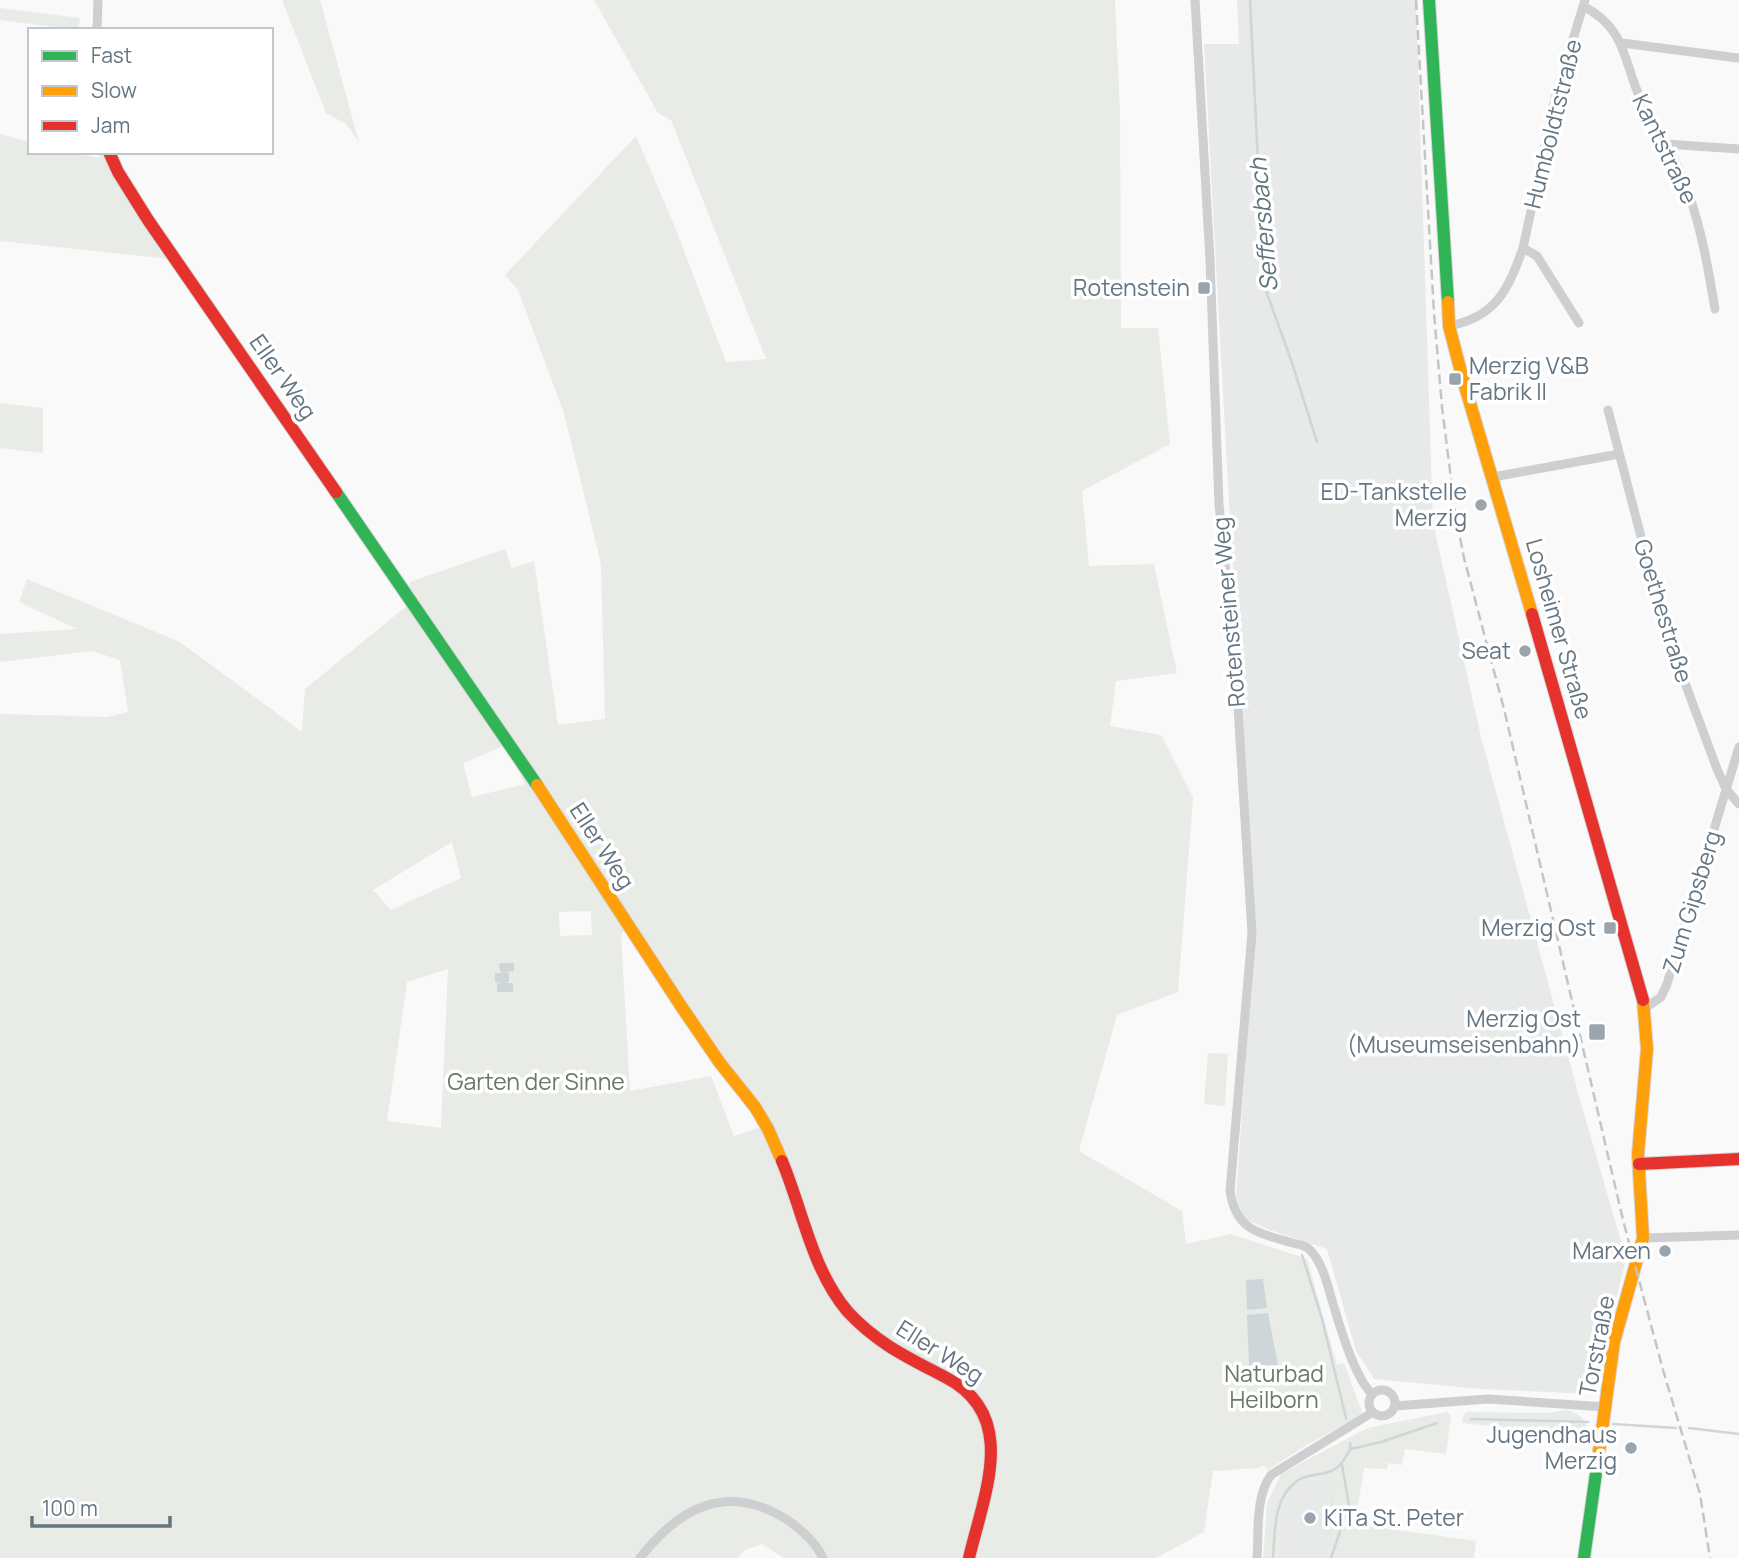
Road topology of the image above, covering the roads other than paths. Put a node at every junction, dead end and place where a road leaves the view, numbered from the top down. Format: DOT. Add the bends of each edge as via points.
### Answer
graph roads {
  1 [pos="98,0"];
  2 [pos="1195,0"];
  3 [pos="1429,0"];
  4 [pos="1584,3"];
  5 [pos="97,28"];
  6 [pos="1622,43"];
  7 [pos="1738,58"];
  8 [pos="1666,144"];
  9 [pos="1739,149"];
  10 [pos="109,154"];
  11 [pos="1523,248"];
  12 [pos="1715,309"];
  13 [pos="1579,323"];
  14 [pos="1450,326"];
  15 [pos="1608,410"];
  16 [pos="1619,454"];
  17 [pos="1493,477"];
  18 [pos="1739,747"];
  19 [pos="1726,789"];
  20 [pos="1739,804"];
  21 [pos="1645,1008"];
  22 [pos="1739,1159"];
  23 [pos="1639,1164"];
  24 [pos="1739,1235"];
  25 [pos="1643,1238"];
  26 [pos="1636,1267"];
  27 [pos="1372,1394"];
  28 [pos="1395,1405"];
  29 [pos="1606,1407"];
  30 [pos="1373,1412"];
  31 [pos="640,1558"];
  32 [pos="823,1558"];
  33 [pos="969,1558"];
  34 [pos="1257,1558"];
  35 [pos="1584,1558"];
  1 -- 5 [label="street"];
  2 -- 27 [label="street, Rotensteiner Weg" via="1219,504 1236,675 1252,933 1231,1165 1232,1206 1255,1232 1313,1253 1359,1377"];
  3 -- 14 [label="street, Losheimer Straße"];
  4 -- 6 [label="street, Kantstraße" via="1614,29"];
  4 -- 11 [label="street, Humboldtstraße" via="1555,99"];
  6 -- 7 [label="street"];
  6 -- 8 [label="street, Kantstraße" via="1637,90"];
  8 -- 9 [label="street"];
  8 -- 12 [label="street, Kantstraße" via="1698,219"];
  10 -- 33 [label="street, Eller Weg" via="148,220 755,1107 785,1169 832,1293 895,1353 951,1378 977,1398 987,1414 992,1447"];
  11 -- 13 [label="street" via="1538,256"];
  11 -- 14 [label="street, Humboldtstraße" via="1495,304 1486,313"];
  14 -- 17 [label="street, Losheimer Straße"];
  15 -- 16 [label="street, Goethestraße"];
  16 -- 17 [label="street"];
  16 -- 19 [label="street, Goethestraße" via="1665,629"];
  17 -- 21 [label="street, Losheimer Straße"];
  18 -- 19 [label="street, Zum Gipsberg"];
  19 -- 20 [label="street, Goethestraße"];
  19 -- 21 [label="street, Zum Gipsberg" via="1667,984 1661,997"];
  21 -- 23 [label="street, Losheimer Straße" via="1647,1049"];
  22 -- 23 [label="street"];
  23 -- 25 [label="street, Losheimer Straße"];
  24 -- 25 [label="street"];
  25 -- 26 [label="street, Losheimer Straße"];
  26 -- 29 [label="street, Torstraße" via="1614,1342"];
  27 -- 28 [label="street" via="1387,1391"];
  27 -- 30 [label="street" via="1369,1405"];
  28 -- 29 [label="street" via="1488,1399"];
  28 -- 30 [label="street" via="1385,1416"];
  29 -- 35 [label="street, Torstraße"];
  30 -- 34 [label="street" via="1271,1475 1261,1497"];
  31 -- 32 [label="street" via="683,1515 724,1502 752,1505 781,1516 805,1533"];
}
